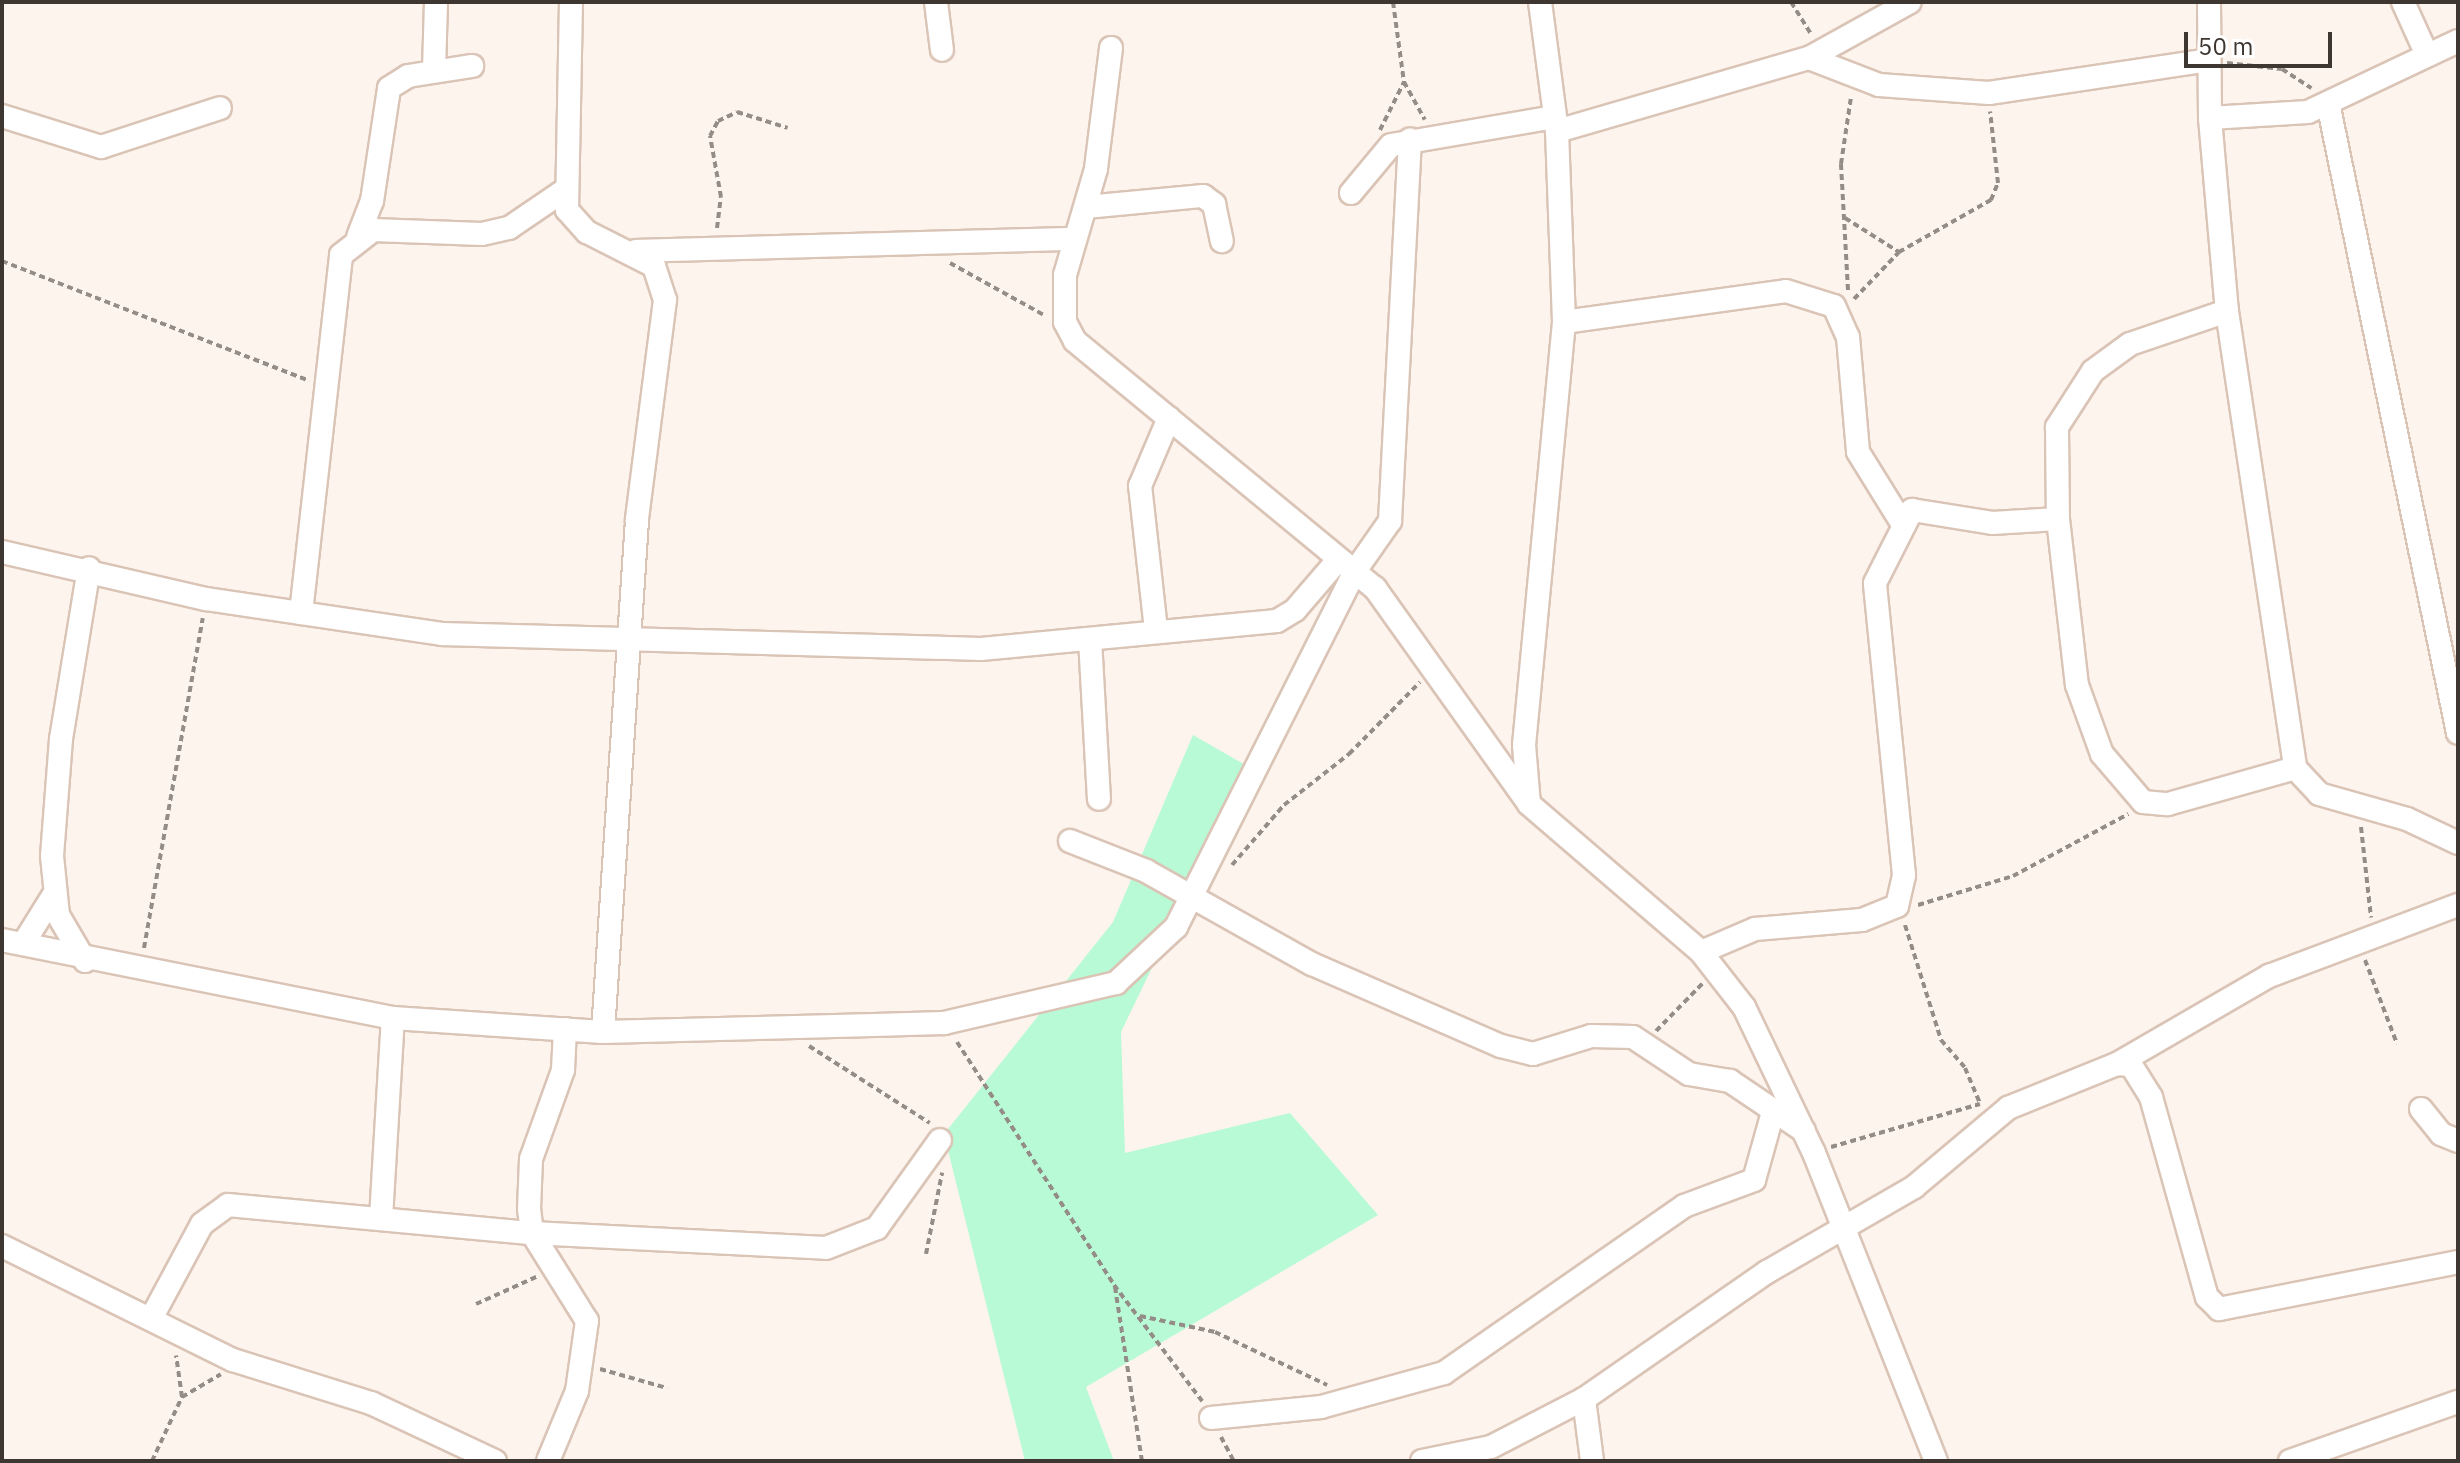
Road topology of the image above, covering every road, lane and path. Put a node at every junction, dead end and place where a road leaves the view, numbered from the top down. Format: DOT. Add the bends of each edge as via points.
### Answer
graph roads {
  1 [pos="436,2"];
  2 [pos="571,2"];
  3 [pos="936,2"];
  4 [pos="1393,2"];
  5 [pos="1540,2"];
  6 [pos="1791,2"];
  7 [pos="1910,2"];
  8 [pos="2209,2"];
  9 [pos="2403,2"];
  10 [pos="2458,41"];
  11 [pos="1111,48"];
  12 [pos="942,50"];
  13 [pos="1815,53"];
  14 [pos="2427,55"];
  15 [pos="2209,60"];
  16 [pos="472,66"];
  17 [pos="434,70"];
  18 [pos="1854,78"];
  19 [pos="1404,82"];
  20 [pos="1989,93"];
  21 [pos="2331,101"];
  22 [pos="220,108"];
  23 [pos="2,116"];
  24 [pos="2210,118"];
  25 [pos="1555,124"];
  26 [pos="788,128"];
  27 [pos="1438,137"];
  28 [pos="1410,140"];
  29 [pos="1383,148"];
  30 [pos="562,192"];
  31 [pos="1351,193"];
  32 [pos="1086,207"];
  33 [pos="1845,218"];
  34 [pos="358,237"];
  35 [pos="1073,239"];
  36 [pos="1222,241"];
  37 [pos="913,244"];
  38 [pos="700,248"];
  39 [pos="636,251"];
  40 [pos="1899,252"];
  41 [pos="2,261"];
  42 [pos="1842,303"];
  43 [pos="2227,311"];
  44 [pos="1065,322"];
  45 [pos="1564,322"];
  46 [pos="330,389"];
  47 [pos="1169,418"];
  48 [pos="2058,519"];
  49 [pos="1902,523"];
  50 [pos="2,552"];
  51 [pos="1346,566"];
  52 [pos="89,568"];
  53 [pos="206,599"];
  54 [pos="301,613"];
  55 [pos="1156,630"];
  56 [pos="632,639"];
  57 [pos="1090,639"];
  58 [pos="1437,667"];
  59 [pos="2458,733"];
  60 [pos="2295,768"];
  61 [pos="1099,799"];
  62 [pos="1529,804"];
  63 [pos="2151,805"];
  64 [pos="2361,805"];
  65 [pos="1070,841"];
  66 [pos="2458,843"];
  67 [pos="53,896"];
  68 [pos="1198,898"];
  69 [pos="2458,905"];
  70 [pos="1895,909"];
  71 [pos="2368,940"];
  72 [pos="12,942"];
  73 [pos="1701,952"];
  74 [pos="85,961"];
  75 [pos="140,970"];
  76 [pos="1716,970"];
  77 [pos="393,1018"];
  78 [pos="944,1023"];
  79 [pos="565,1029"];
  80 [pos="784,1030"];
  81 [pos="603,1032"];
  82 [pos="1646,1042"];
  83 [pos="2397,1044"];
  84 [pos="2117,1064"];
  85 [pos="1980,1104"];
  86 [pos="2008,1108"];
  87 [pos="2421,1109"];
  88 [pos="1773,1112"];
  89 [pos="1804,1131"];
  90 [pos="940,1140"];
  91 [pos="2458,1141"];
  92 [pos="1814,1153"];
  93 [pos="381,1218"];
  94 [pos="1842,1224"];
  95 [pos="532,1233"];
  96 [pos="2,1246"];
  97 [pos="926,1254"];
  98 [pos="2458,1262"];
  99 [pos="549,1264"];
  100 [pos="1114,1285"];
  101 [pos="476,1304"];
  102 [pos="1140,1316"];
  103 [pos="160,1318"];
  104 [pos="233,1360"];
  105 [pos="582,1373"];
  106 [pos="667,1388"];
  107 [pos="182,1397"];
  108 [pos="1356,1399"];
  109 [pos="1584,1399"];
  110 [pos="2458,1402"];
  111 [pos="1211,1418"];
  112 [pos="152,1461"];
  113 [pos="495,1461"];
  114 [pos="548,1461"];
  115 [pos="1142,1461"];
  116 [pos="1234,1461"];
  117 [pos="1422,1461"];
  118 [pos="1592,1461"];
  119 [pos="1936,1461"];
  120 [pos="2290,1461"];
  1 -- 17 [label="street"];
  2 -- 30 [label="street"];
  3 -- 12 [label="street"];
  4 -- 19 [label="path"];
  5 -- 25 [label="street"];
  6 -- 13 [label="path"];
  7 -- 13 [label="street"];
  8 -- 15 [label="street"];
  9 -- 14 [label="street"];
  10 -- 14 [label="street"];
  11 -- 32 [label="street"];
  13 -- 18 [label="street"];
  13 -- 25 [label="street"];
  14 -- 21 [label="street"];
  15 -- 20 [label="street"];
  15 -- 21 [label="path" via="2282,69"];
  15 -- 24 [label="street"];
  16 -- 17 [label="street"];
  17 -- 34 [label="street" via="389,88 372,201"];
  18 -- 20 [label="street" via="1910,90"];
  18 -- 33 [label="path" via="1841,164"];
  19 -- 27 [label="path"];
  19 -- 29 [label="path" via="1380,128"];
  20 -- 40 [label="path" via="1996,192"];
  21 -- 24 [label="street" via="2286,116"];
  21 -- 59 [label="street"];
  22 -- 23 [label="street" via="101,147"];
  24 -- 43 [label="street"];
  25 -- 27 [label="street"];
  25 -- 45 [label="street"];
  26 -- 38 [label="path" via="737,112 718,121 710,136 722,215"];
  27 -- 28 [label="street"];
  28 -- 29 [label="street"];
  28 -- 51 [label="street" via="1394,497 1381,542"];
  29 -- 31 [label="street"];
  30 -- 34 [label="street" via="509,228 482,234 389,229"];
  30 -- 39 [label="street" via="575,223"];
  32 -- 35 [label="street"];
  32 -- 36 [label="street" via="1203,196 1214,204"];
  33 -- 40 [label="path"];
  33 -- 42 [label="path"];
  34 -- 46 [label="street" via="338,268"];
  35 -- 37 [label="street"];
  35 -- 44 [label="street"];
  37 -- 38 [label="street"];
  37 -- 44 [label="path"];
  38 -- 39 [label="street"];
  39 -- 56 [label="street" via="654,266 665,300 647,403"];
  40 -- 42 [label="path" via="1870,289"];
  41 -- 46 [label="path"];
  42 -- 45 [label="street" via="1786,291"];
  42 -- 49 [label="street" via="1858,452"];
  43 -- 48 [label="street" via="2130,344 2069,399 2057,427"];
  43 -- 60 [label="street"];
  44 -- 47 [label="street" via="1075,341"];
  45 -- 62 [label="street" via="1524,745"];
  46 -- 54 [label="street"];
  47 -- 51 [label="street"];
  47 -- 55 [label="street" via="1140,486"];
  48 -- 49 [label="street" via="1992,523 1923,510"];
  48 -- 63 [label="street" via="2074,671 2090,730 2117,776"];
  49 -- 70 [label="street" via="1872,595 1902,860"];
  50 -- 52 [label="street"];
  51 -- 55 [label="street" via="1287,618"];
  51 -- 58 [label="street"];
  51 -- 68 [label="street"];
  52 -- 53 [label="street"];
  52 -- 67 [label="street" via="61,739"];
  53 -- 54 [label="street"];
  53 -- 75 [label="path"];
  54 -- 56 [label="street" via="442,634"];
  55 -- 57 [label="street"];
  56 -- 57 [label="street" via="981,649"];
  56 -- 81 [label="street"];
  57 -- 61 [label="street"];
  58 -- 62 [label="street"];
  58 -- 68 [label="path" via="1349,754 1284,805"];
  60 -- 63 [label="street"];
  60 -- 64 [label="street" via="2319,794"];
  62 -- 73 [label="street"];
  63 -- 70 [label="path" via="2114,817 2013,876 1943,901"];
  64 -- 66 [label="street"];
  64 -- 71 [label="path"];
  65 -- 68 [label="street"];
  67 -- 72 [label="street"];
  67 -- 74 [label="street"];
  68 -- 78 [label="street" via="1158,949 1116,983"];
  68 -- 82 [label="street" via="1312,964 1501,1046 1544,1053 1607,1034"];
  69 -- 71 [label="street"];
  70 -- 73 [label="street" via="1755,929"];
  70 -- 85 [label="path" via="1904,922 1945,1050 1965,1068"];
  71 -- 83 [label="path"];
  71 -- 84 [label="street" via="2225,997"];
  72 -- 74 [label="street"];
  73 -- 76 [label="street"];
  74 -- 75 [label="street"];
  75 -- 77 [label="street"];
  76 -- 82 [label="path"];
  76 -- 89 [label="street" via="1763,1041"];
  77 -- 79 [label="street"];
  77 -- 93 [label="street"];
  78 -- 80 [label="street"];
  78 -- 100 [label="path"];
  79 -- 81 [label="street"];
  79 -- 95 [label="street" via="563,1070 531,1159"];
  80 -- 81 [label="street"];
  80 -- 90 [label="path" via="914,1112"];
  82 -- 88 [label="street" via="1678,1068 1730,1081"];
  84 -- 86 [label="street"];
  84 -- 98 [label="street" via="2131,1065 2151,1097 2207,1297 2219,1309"];
  85 -- 86 [label="path"];
  85 -- 92 [label="path"];
  86 -- 94 [label="street" via="1914,1187"];
  87 -- 91 [label="street" via="2441,1134"];
  88 -- 89 [label="street"];
  88 -- 108 [label="street" via="1758,1173 1748,1184 1684,1206 1444,1373"];
  89 -- 92 [label="street"];
  90 -- 95 [label="street" via="877,1228 856,1242 775,1249"];
  90 -- 97 [label="path" via="942,1185"];
  92 -- 94 [label="street"];
  93 -- 95 [label="street"];
  93 -- 103 [label="street" via="246,1205 215,1210"];
  94 -- 109 [label="street"];
  94 -- 119 [label="street"];
  95 -- 99 [label="street"];
  96 -- 103 [label="street"];
  99 -- 101 [label="path" via="524,1287"];
  99 -- 105 [label="street" via="585,1313"];
  100 -- 102 [label="path"];
  100 -- 115 [label="path"];
  102 -- 108 [label="path" via="1215,1332"];
  102 -- 111 [label="path"];
  103 -- 104 [label="street"];
  103 -- 107 [label="path"];
  104 -- 107 [label="path" via="210,1384"];
  104 -- 113 [label="street" via="371,1403"];
  105 -- 106 [label="path" via="626,1371"];
  105 -- 114 [label="street"];
  107 -- 112 [label="path"];
  108 -- 111 [label="street"];
  109 -- 117 [label="street" via="1491,1447"];
  109 -- 118 [label="street"];
  110 -- 120 [label="street"];
  111 -- 116 [label="path"];
}
